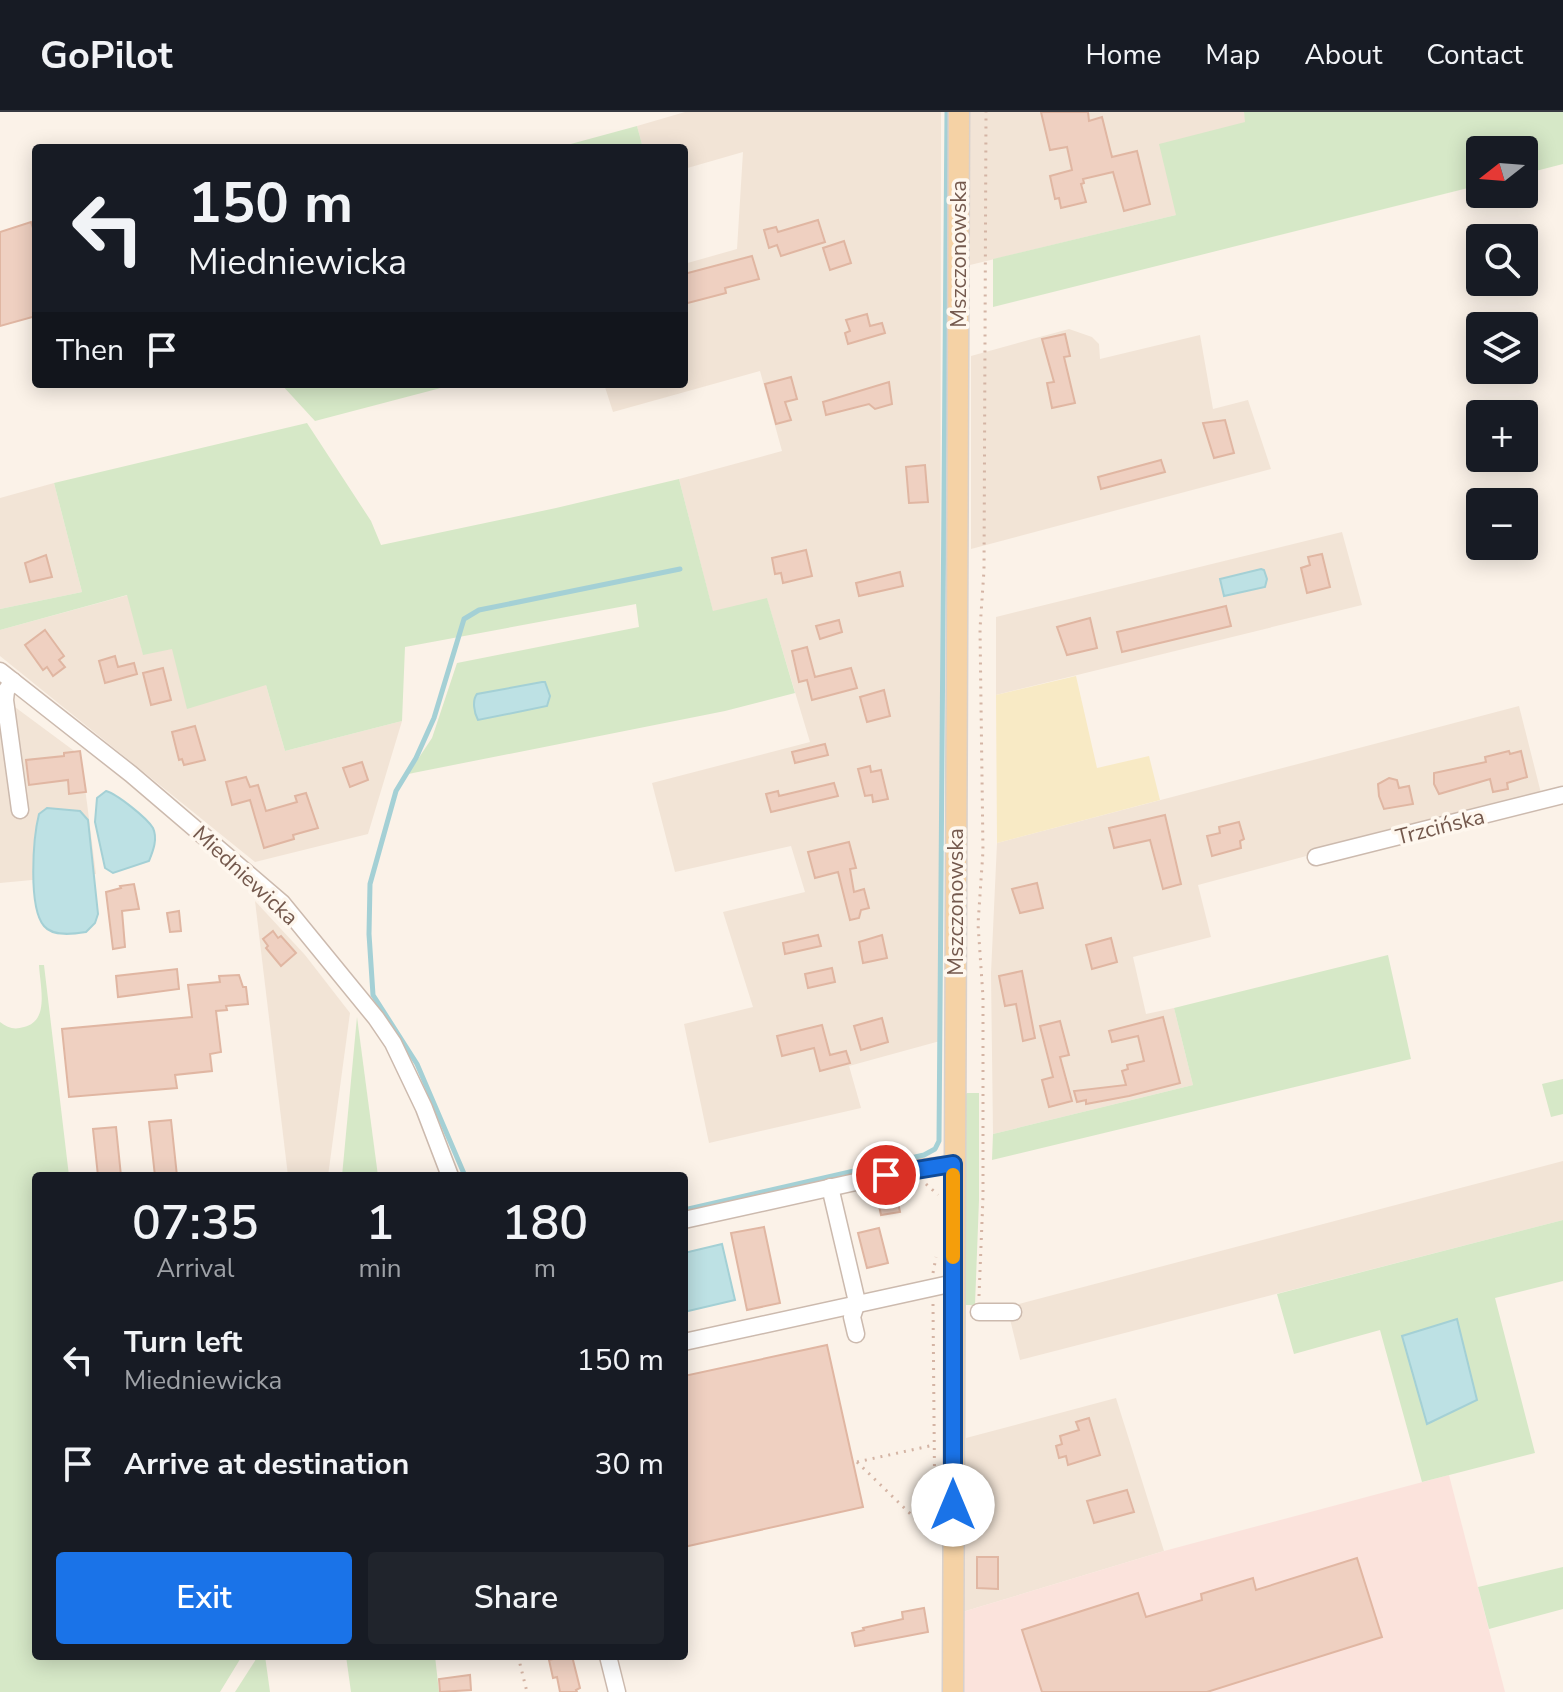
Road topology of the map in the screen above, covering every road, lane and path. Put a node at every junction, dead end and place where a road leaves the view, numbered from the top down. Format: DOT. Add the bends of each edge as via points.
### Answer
graph roads {
  1 [pos="959,112"];
  2 [pos="986,112"];
  3 [pos="7,676"];
  4 [pos="1563,795"];
  5 [pos="20,810"];
  6 [pos="1316,857"];
  7 [pos="953,1164"];
  8 [pos="448,1172"];
  9 [pos="921,1181"];
  10 [pos="830,1187"];
  11 [pos="940,1198"];
  12 [pos="688,1219"];
  13 [pos="939,1251"];
  14 [pos="932,1266"];
  15 [pos="954,1283"];
  16 [pos="857,1302"];
  17 [pos="933,1303"];
  18 [pos="979,1312"];
  19 [pos="1013,1312"];
  20 [pos="856,1334"];
  21 [pos="688,1341"];
  22 [pos="934,1445"];
  23 [pos="519,1660"];
  24 [pos="609,1660"];
  25 [pos="527,1692"];
  26 [pos="617,1692"];
  27 [pos="953,1692"];
  1 -- 7 [label="main road, Mszczonowska"];
  2 -- 18 [label="path"];
  3 -- 5 [label="street" via="5,700"];
  3 -- 8 [label="street, Miedniewicka" via="282,903 393,1043"];
  4 -- 6 [label="street, Trzcińska"];
  7 -- 10 [label="street"];
  7 -- 15 [label="main road, Mszczonowska"];
  9 -- 11 [label="path"];
  10 -- 12 [label="street"];
  10 -- 16 [label="street"];
  13 -- 14 [label="path"];
  15 -- 16 [label="street"];
  15 -- 27 [label="main road, Mszczonowska"];
  16 -- 20 [label="street" via="852,1317"];
  16 -- 21 [label="street"];
  17 -- 22 [label="path"];
  18 -- 19 [label="street"];
  22 -- 22 [label="path" via="933,1526 935,1532 857,1462"];
  23 -- 25 [label="path"];
  24 -- 26 [label="street"];
}
